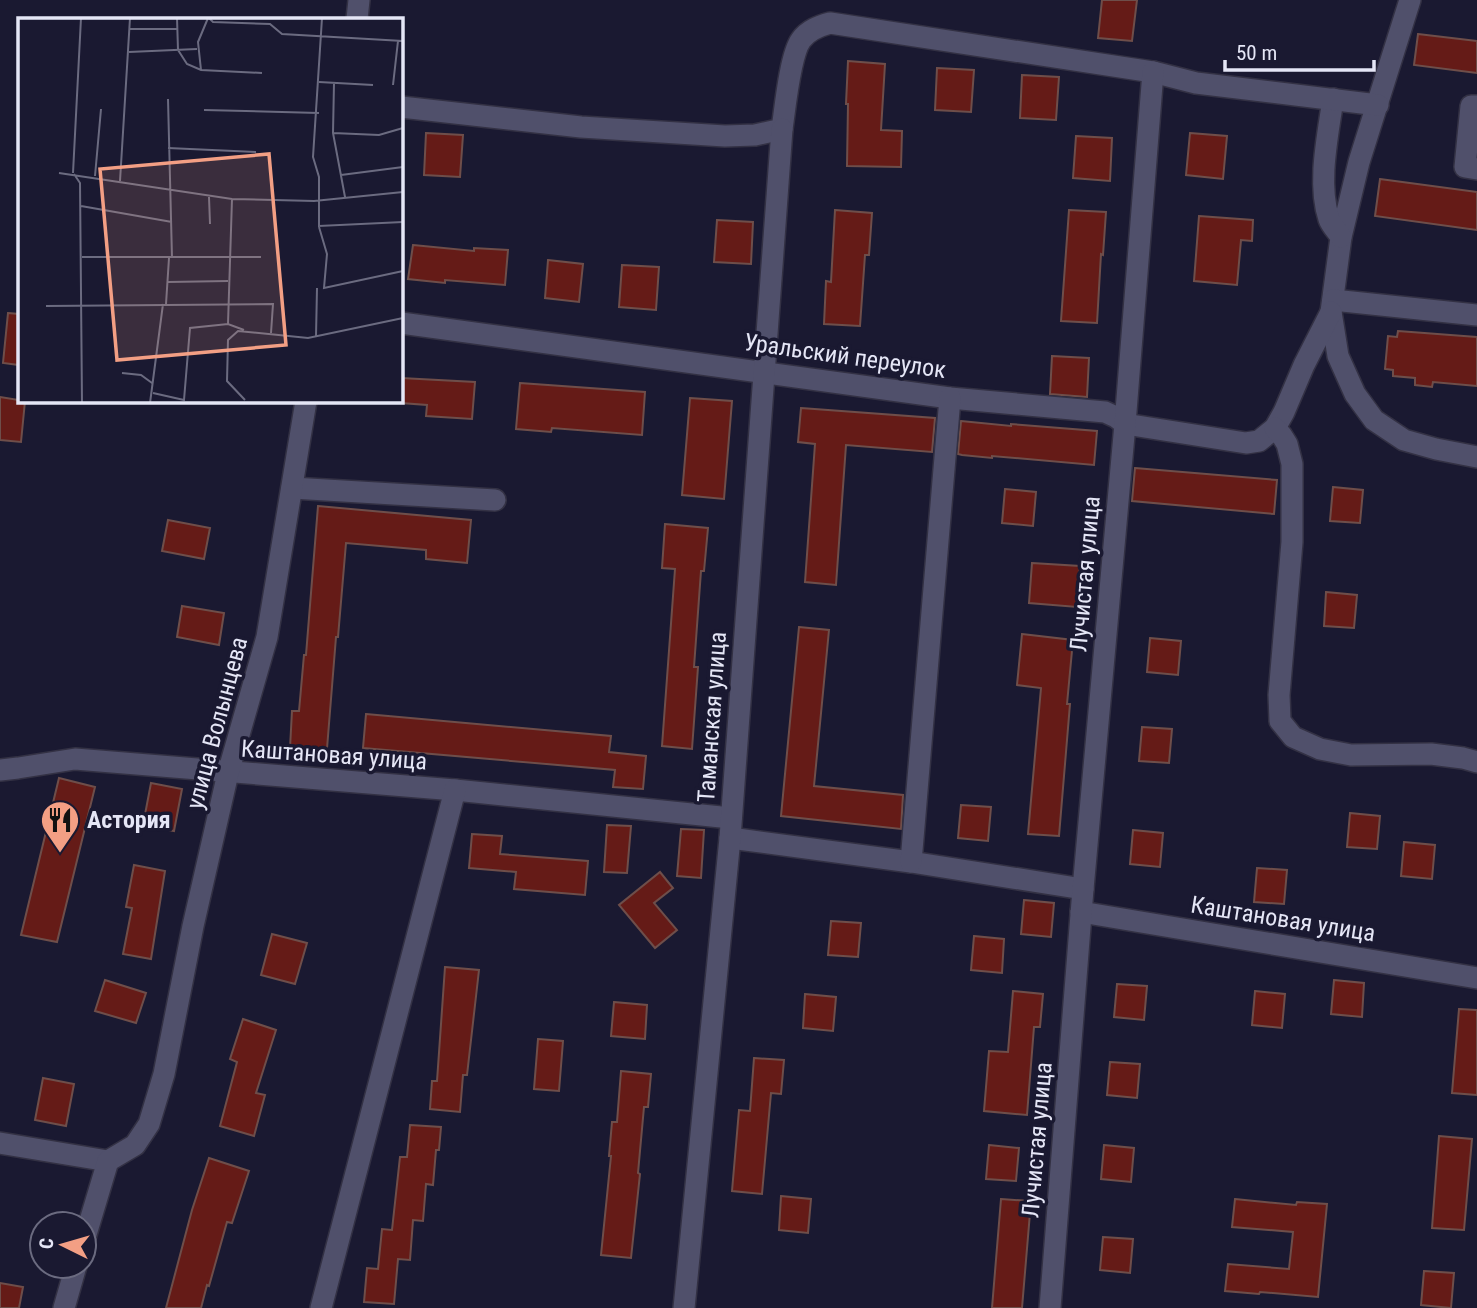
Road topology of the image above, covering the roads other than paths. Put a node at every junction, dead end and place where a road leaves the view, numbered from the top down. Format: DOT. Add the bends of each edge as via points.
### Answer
graph roads {
  1 [pos="359,0"];
  2 [pos="1410,0"];
  3 [pos="357,18"];
  4 [pos="1153,72"];
  5 [pos="1334,99"];
  6 [pos="1378,105"];
  7 [pos="1477,106"];
  8 [pos="402,107"];
  9 [pos="782,129"];
  10 [pos="1477,169"];
  11 [pos="1341,237"];
  12 [pos="1332,306"];
  13 [pos="1477,315"];
  14 [pos="402,323"];
  15 [pos="764,372"];
  16 [pos="950,398"];
  17 [pos="306,402"];
  18 [pos="1125,424"];
  19 [pos="1275,428"];
  20 [pos="1477,457"];
  21 [pos="292,488"];
  22 [pos="495,500"];
  23 [pos="1477,762"];
  24 [pos="0,769"];
  25 [pos="228,773"];
  26 [pos="456,790"];
  27 [pos="731,828"];
  28 [pos="912,862"];
  29 [pos="1083,889"];
  30 [pos="1081,912"];
  31 [pos="1477,978"];
  32 [pos="0,1143"];
  33 [pos="108,1161"];
  34 [pos="93,1210"];
  35 [pos="72,1280"];
  36 [pos="64,1308"];
  37 [pos="321,1308"];
  38 [pos="684,1308"];
  39 [pos="1050,1308"];
  1 -- 3 [label="street"];
  2 -- 6 [label="street"];
  4 -- 5 [label="street" via="1196,83"];
  4 -- 9 [label="street, Таманская улица" via="830,23 814,28 801,40"];
  4 -- 18 [label="street, Лучистая улица"];
  5 -- 6 [label="street"];
  5 -- 11 [label="street" via="1324,188 1329,220"];
  6 -- 11 [label="street"];
  7 -- 10 [label="street" via="1471,106 1465,167"];
  8 -- 9 [label="street" via="581,127 725,136"];
  9 -- 15 [label="street, Таманская улица"];
  11 -- 12 [label="street"];
  12 -- 13 [label="street"];
  12 -- 19 [label="street"];
  12 -- 20 [label="street" via="1339,356 1355,394 1374,420 1404,440"];
  14 -- 15 [label="street, Уральский переулок"];
  15 -- 16 [label="street, Уральский переулок"];
  15 -- 27 [label="street, Таманская улица"];
  16 -- 18 [label="street, Уральский переулок" via="1105,412"];
  16 -- 28 [label="street"];
  17 -- 21 [label="street, улица Волынцева"];
  18 -- 19 [label="street, Уральский переулок" via="1246,443 1259,441"];
  18 -- 29 [label="street, Лучистая улица"];
  19 -- 23 [label="street" via="1287,444 1292,464 1292,542 1280,721 1293,737 1320,749 1351,755 1431,754"];
  21 -- 22 [label="street"];
  21 -- 25 [label="street, улица Волынцева" via="267,637"];
  24 -- 25 [label="street, Каштановая улица" via="75,759"];
  25 -- 26 [label="street, Каштановая улица"];
  25 -- 33 [label="street, улица Волынцева" via="164,1074 149,1124 135,1145"];
  26 -- 27 [label="street, Каштановая улица"];
  26 -- 37 [label="street"];
  27 -- 28 [label="street, Каштановая улица"];
  27 -- 38 [label="street, Таманская улица"];
  28 -- 29 [label="street, Каштановая улица"];
  29 -- 30 [label="street, Лучистая улица"];
  30 -- 31 [label="street, Каштановая улица"];
  30 -- 39 [label="street, Лучистая улица"];
  32 -- 33 [label="street"];
  33 -- 34 [label="street"];
  35 -- 36 [label="street"];
}
